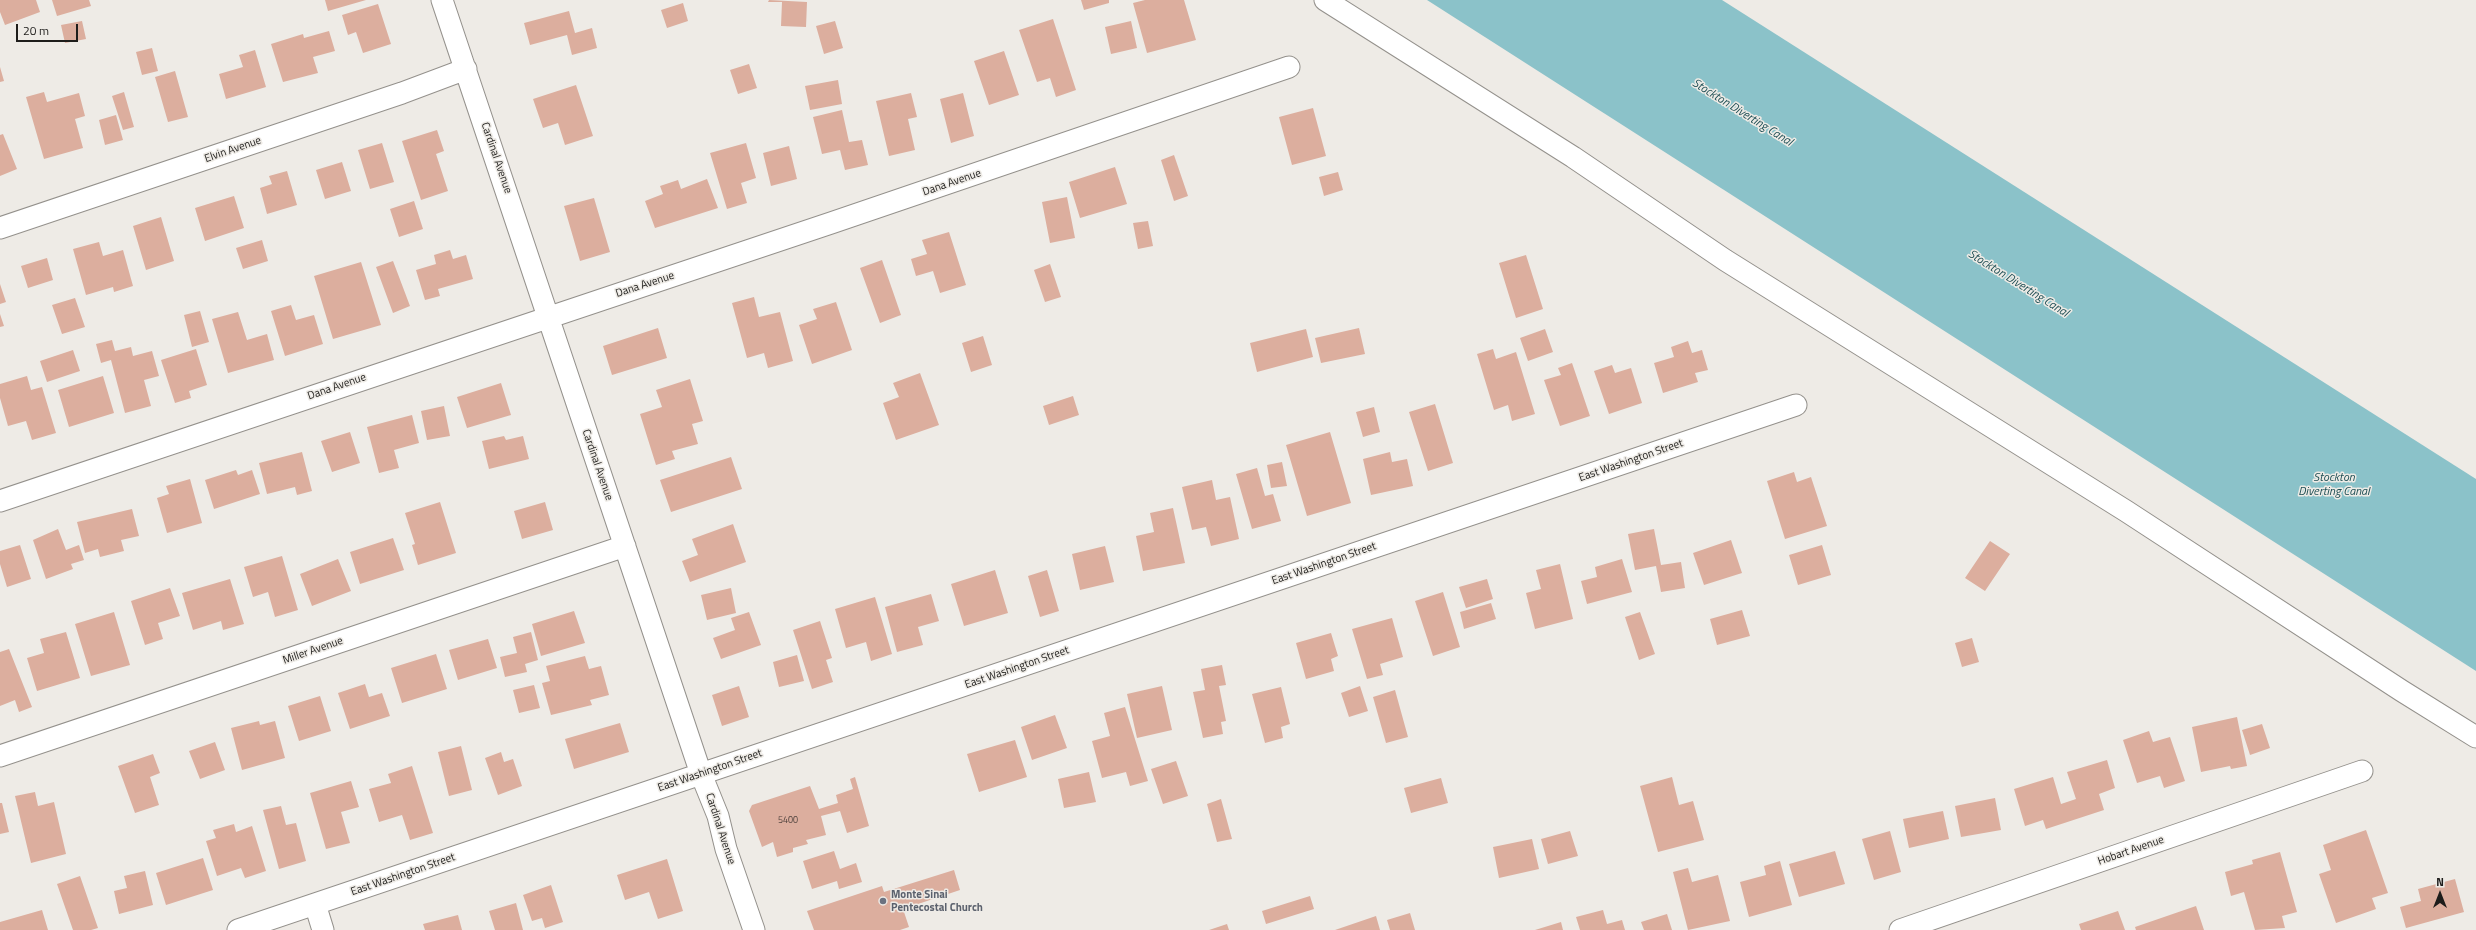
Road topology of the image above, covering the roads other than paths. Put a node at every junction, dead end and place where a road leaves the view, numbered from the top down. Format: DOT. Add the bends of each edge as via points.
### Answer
graph roads {
  1 [pos="442,0"];
  2 [pos="1325,0"];
  3 [pos="1289,67"];
  4 [pos="466,69"];
  5 [pos="0,228"];
  6 [pos="547,317"];
  7 [pos="1796,405"];
  8 [pos="0,501"];
  9 [pos="625,546"];
  10 [pos="2476,737"];
  11 [pos="0,756"];
  12 [pos="2362,771"];
  13 [pos="701,774"];
  14 [pos="315,904"];
  15 [pos="238,930"];
  16 [pos="323,930"];
  17 [pos="754,930"];
  18 [pos="1900,930"];
  1 -- 4 [label="street, Cardinal Avenue"];
  2 -- 10 [label="street" via="1573,158 1725,260 2119,507 2402,692"];
  3 -- 6 [label="street, Dana Avenue" via="831,224"];
  4 -- 5 [label="street, Elvin Avenue" via="402,93"];
  4 -- 6 [label="street, Cardinal Avenue"];
  6 -- 8 [label="street, Dana Avenue"];
  6 -- 9 [label="street, Cardinal Avenue"];
  7 -- 13 [label="street, East Washington Street"];
  9 -- 11 [label="street, Miller Avenue"];
  9 -- 13 [label="street, Cardinal Avenue"];
  12 -- 18 [label="street, Hobart Avenue"];
  13 -- 14 [label="street, East Washington Street"];
  13 -- 17 [label="street, Cardinal Avenue" via="718,816 726,849"];
  14 -- 15 [label="street, East Washington Street"];
  14 -- 16 [label="street"];
}
